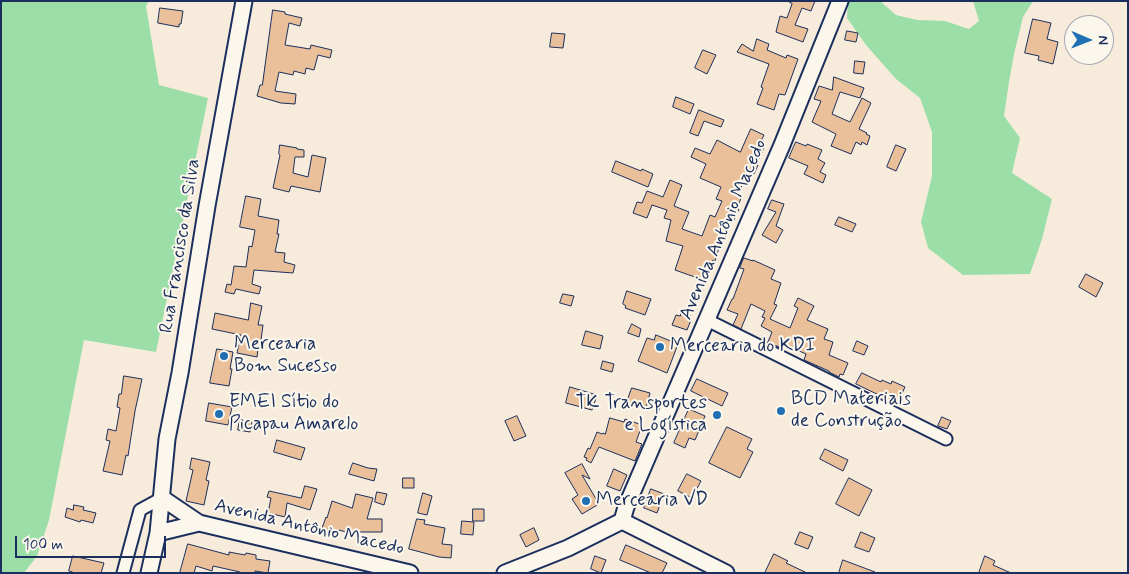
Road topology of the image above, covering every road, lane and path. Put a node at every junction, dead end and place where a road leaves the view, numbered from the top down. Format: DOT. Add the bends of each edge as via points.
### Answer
graph roads {
  1 [pos="244,1"];
  2 [pos="840,1"];
  3 [pos="707,320"];
  4 [pos="946,439"];
  5 [pos="162,498"];
  6 [pos="622,521"];
  7 [pos="199,523"];
  8 [pos="158,533"];
  9 [pos="123,573"];
  10 [pos="149,573"];
  11 [pos="410,573"];
  12 [pos="505,573"];
  13 [pos="726,573"];
  1 -- 5 [label="street, Rua Francisco da Silva" via="167,439"];
  2 -- 3 [label="street, Avenida Antônio Macedo"];
  3 -- 4 [label="street"];
  3 -- 6 [label="street, Avenida Antônio Macedo"];
  5 -- 7 [label="street"];
  5 -- 8 [label="street, Rua Francisco da Silva"];
  5 -- 9 [label="street" via="140,510"];
  6 -- 12 [label="street" via="568,548"];
  6 -- 13 [label="street"];
  7 -- 8 [label="street"];
  7 -- 11 [label="street, Avenida Antônio Macedo"];
  8 -- 10 [label="street, Rua Francisco da Silva"];
}
